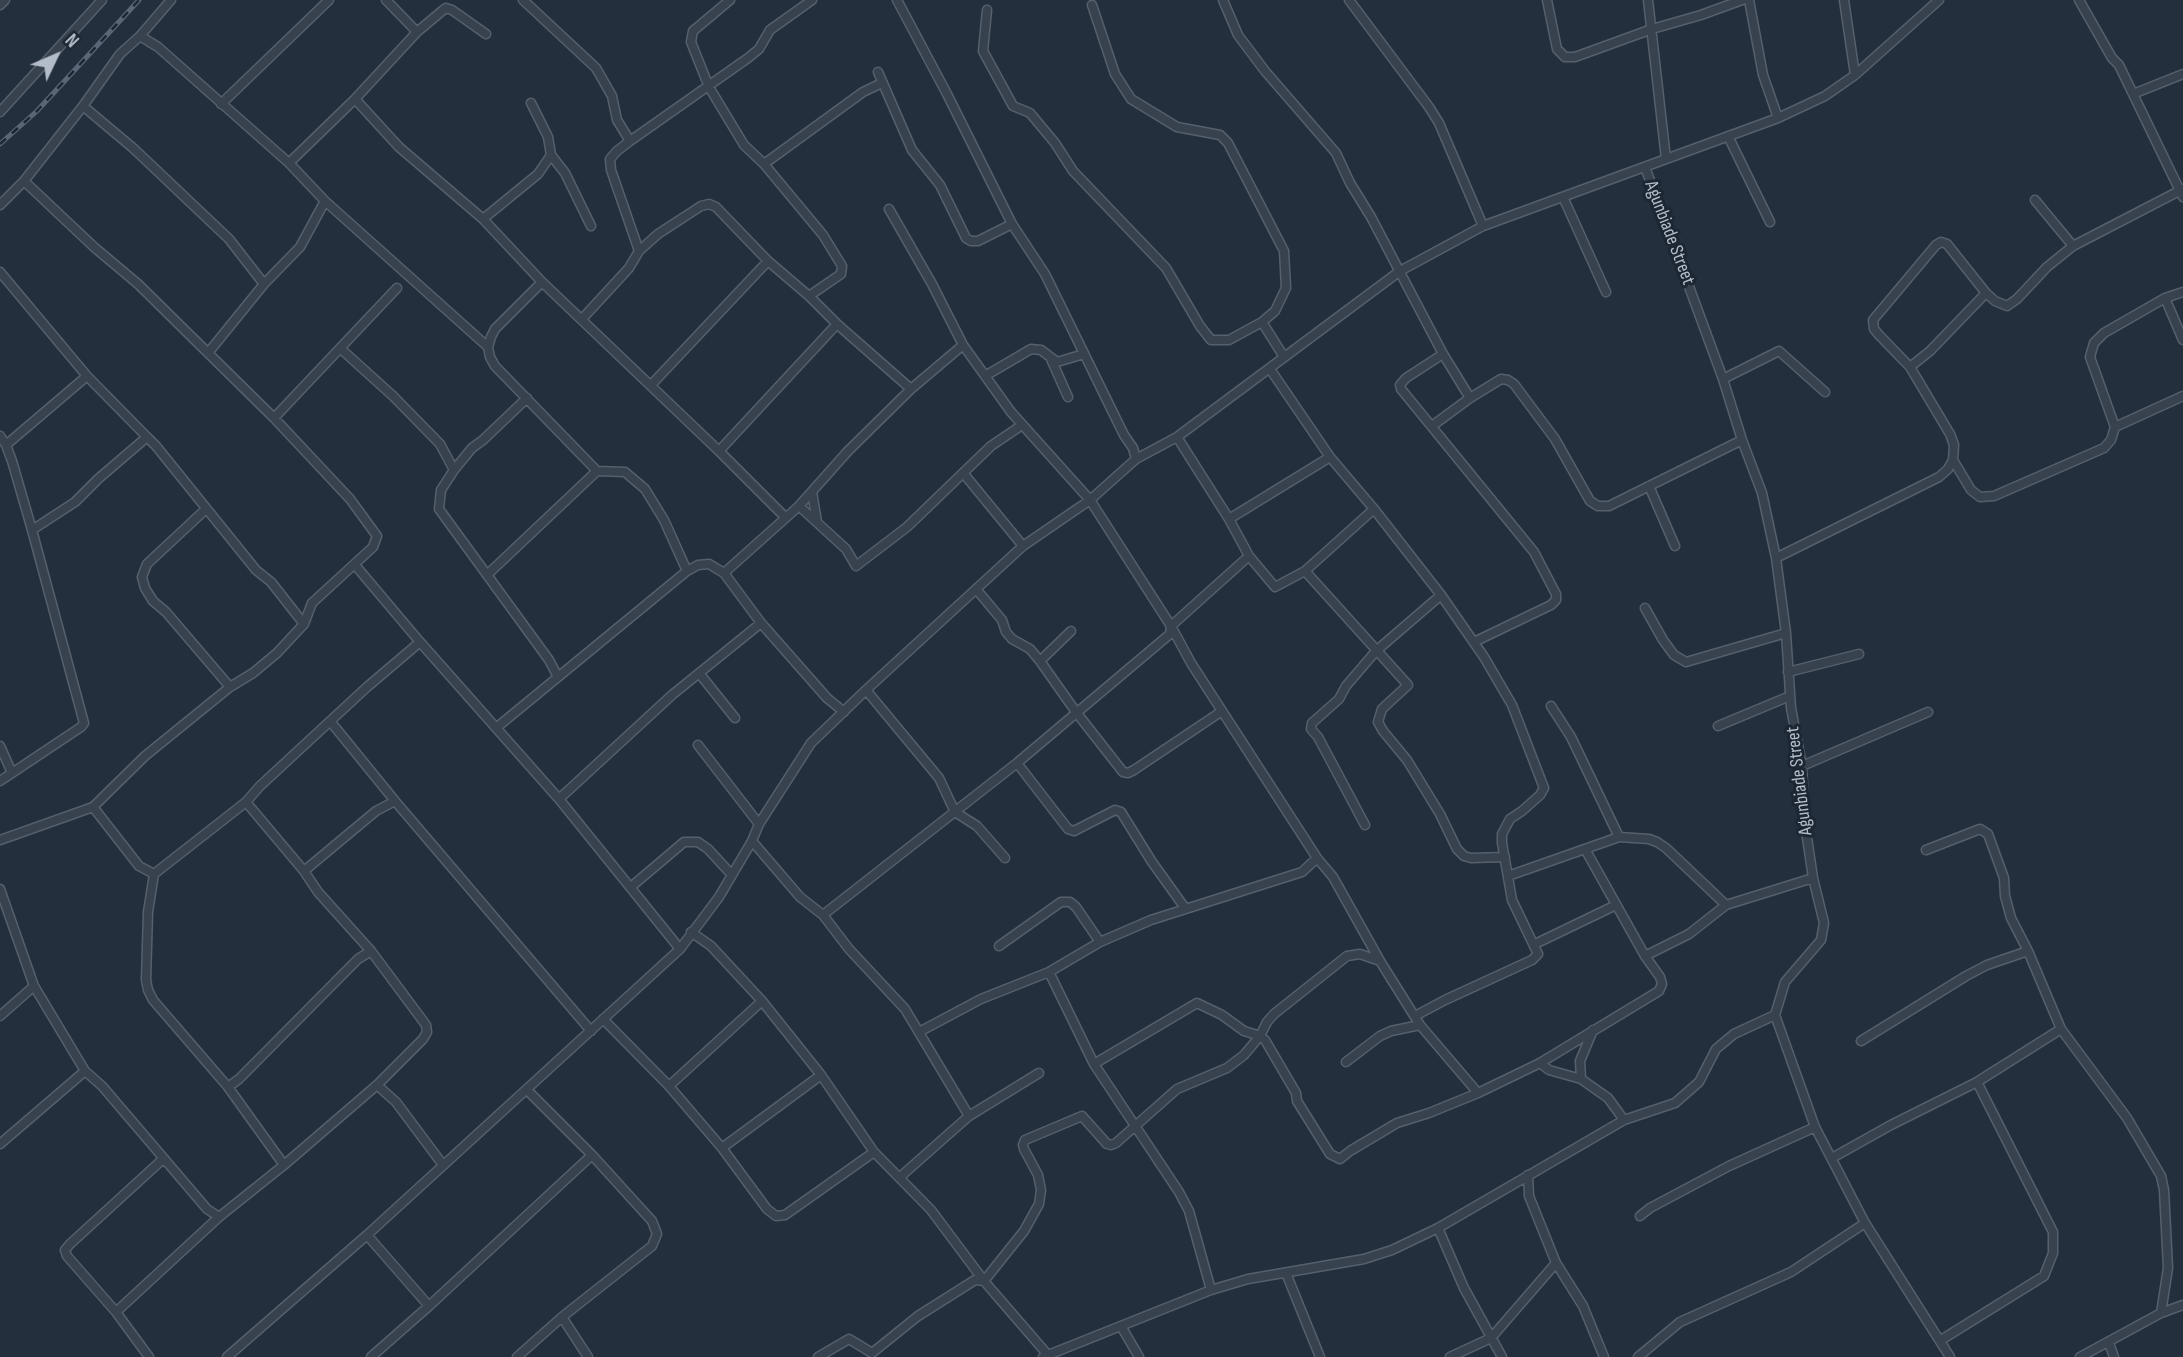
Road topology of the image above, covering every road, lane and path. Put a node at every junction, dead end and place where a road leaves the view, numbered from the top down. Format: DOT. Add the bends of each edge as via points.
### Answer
graph roads {
  1 [pos="5,0"];
  2 [pos="102,0"];
  3 [pos="171,0"];
  4 [pos="329,0"];
  5 [pos="386,0"];
  6 [pos="523,0"];
  7 [pos="730,0"];
  8 [pos="812,0"];
  9 [pos="897,0"];
  10 [pos="1223,0"];
  11 [pos="1349,0"];
  12 [pos="1547,0"];
  13 [pos="1648,0"];
  14 [pos="1742,0"];
  15 [pos="1749,0"];
  16 [pos="1844,0"];
  17 [pos="1939,0"];
  18 [pos="2079,0"];
  19 [pos="0,5"];
  20 [pos="1092,5"];
  21 [pos="986,10"];
  22 [pos="1652,29"];
  23 [pos="417,32"];
  24 [pos="486,34"];
  25 [pos="140,36"];
  26 [pos="878,72"];
  27 [pos="2183,74"];
  28 [pos="1855,75"];
  29 [pos="882,83"];
  30 [pos="709,87"];
  31 [pos="2133,94"];
  32 [pos="355,99"];
  33 [pos="531,103"];
  34 [pos="221,104"];
  35 [pos="83,106"];
  36 [pos="0,112"];
  37 [pos="1777,118"];
  38 [pos="1728,136"];
  39 [pos="630,141"];
  40 [pos="551,155"];
  41 [pos="1666,159"];
  42 [pos="289,163"];
  43 [pos="764,164"];
  44 [pos="1644,167"];
  45 [pos="24,181"];
  46 [pos="2182,192"];
  47 [pos="1563,197"];
  48 [pos="2035,200"];
  49 [pos="324,201"];
  50 [pos="0,205"];
  51 [pos="889,209"];
  52 [pos="483,219"];
  53 [pos="1770,222"];
  54 [pos="1012,224"];
  55 [pos="591,226"];
  56 [pos="1483,226"];
  57 [pos="2073,246"];
  58 [pos="639,251"];
  59 [pos="768,261"];
  60 [pos="1400,271"];
  61 [pos="0,272"];
  62 [pos="542,282"];
  63 [pos="264,284"];
  64 [pos="397,289"];
  65 [pos="1606,292"];
  66 [pos="2183,292"];
  67 [pos="1986,293"];
  68 [pos="808,296"];
  69 [pos="2165,298"];
  70 [pos="582,319"];
  71 [pos="1262,322"];
  72 [pos="837,324"];
  73 [pos="2183,340"];
  74 [pos="963,345"];
  75 [pos="488,347"];
  76 [pos="341,349"];
  77 [pos="208,353"];
  78 [pos="1084,354"];
  79 [pos="1443,354"];
  80 [pos="1284,357"];
  81 [pos="1051,359"];
  82 [pos="1910,367"];
  83 [pos="1270,369"];
  84 [pos="87,376"];
  85 [pos="985,376"];
  86 [pos="1723,379"];
  87 [pos="650,385"];
  88 [pos="911,389"];
  89 [pos="1825,392"];
  90 [pos="2183,396"];
  91 [pos="1068,397"];
  92 [pos="527,398"];
  93 [pos="1470,398"];
  94 [pos="274,418"];
  95 [pos="1022,425"];
  96 [pos="1432,426"];
  97 [pos="2115,427"];
  98 [pos="0,436"];
  99 [pos="147,437"];
  100 [pos="1177,437"];
  101 [pos="1742,440"];
  102 [pos="6,445"];
  103 [pos="719,451"];
  104 [pos="1329,457"];
  105 [pos="1136,459"];
  106 [pos="1953,460"];
  107 [pos="454,470"];
  108 [pos="597,471"];
  109 [pos="964,474"];
  110 [pos="1649,486"];
  111 [pos="812,492"];
  112 [pos="1090,500"];
  113 [pos="799,506"];
  114 [pos="206,509"];
  115 [pos="1374,509"];
  116 [pos="785,517"];
  117 [pos="1229,519"];
  118 [pos="817,522"];
  119 [pos="32,530"];
  120 [pos="1675,546"];
  121 [pos="1023,547"];
  122 [pos="1249,556"];
  123 [pos="1776,558"];
  124 [pos="355,565"];
  125 [pos="687,571"];
  126 [pos="1305,572"];
  127 [pos="723,573"];
  128 [pos="488,574"];
  129 [pos="976,589"];
  130 [pos="1441,595"];
  131 [pos="1645,608"];
  132 [pos="761,623"];
  133 [pos="304,624"];
  134 [pos="1171,626"];
  135 [pos="1071,631"];
  136 [pos="1786,632"];
  137 [pos="420,642"];
  138 [pos="1474,642"];
  139 [pos="1376,652"];
  140 [pos="1859,653"];
  141 [pos="1040,661"];
  142 [pos="1788,672"];
  143 [pos="699,673"];
  144 [pos="558,677"];
  145 [pos="230,687"];
  146 [pos="866,690"];
  147 [pos="1790,696"];
  148 [pos="1551,706"];
  149 [pos="1222,711"];
  150 [pos="844,712"];
  151 [pos="1076,712"];
  152 [pos="1928,712"];
  153 [pos="735,718"];
  154 [pos="330,721"];
  155 [pos="1718,726"];
  156 [pos="496,728"];
  157 [pos="698,745"];
  158 [pos="0,746"];
  159 [pos="1017,763"];
  160 [pos="1802,766"];
  161 [pos="12,774"];
  162 [pos="0,780"];
  163 [pos="559,799"];
  164 [pos="395,801"];
  165 [pos="246,802"];
  166 [pos="93,807"];
  167 [pos="955,812"];
  168 [pos="759,824"];
  169 [pos="1365,825"];
  170 [pos="1619,837"];
  171 [pos="0,840"];
  172 [pos="752,841"];
  173 [pos="1585,849"];
  174 [pos="1926,850"];
  175 [pos="1505,857"];
  176 [pos="1005,858"];
  177 [pos="1317,858"];
  178 [pos="304,871"];
  179 [pos="155,874"];
  180 [pos="732,874"];
  181 [pos="1508,876"];
  182 [pos="1813,878"];
  183 [pos="632,886"];
  184 [pos="0,889"];
  185 [pos="1616,905"];
  186 [pos="1726,905"];
  187 [pos="1185,908"];
  188 [pos="823,915"];
  189 [pos="691,932"];
  190 [pos="1100,942"];
  191 [pos="1535,944"];
  192 [pos="999,946"];
  193 [pos="680,948"];
  194 [pos="371,951"];
  195 [pos="2028,951"];
  196 [pos="1645,956"];
  197 [pos="1380,961"];
  198 [pos="1049,972"];
  199 [pos="34,986"];
  200 [pos="762,1001"];
  201 [pos="1775,1014"];
  202 [pos="0,1016"];
  203 [pos="1415,1017"];
  204 [pos="603,1019"];
  205 [pos="1420,1025"];
  206 [pos="2061,1029"];
  207 [pos="1592,1030"];
  208 [pos="591,1031"];
  209 [pos="919,1032"];
  210 [pos="1260,1036"];
  211 [pos="1861,1041"];
  212 [pos="1346,1062"];
  213 [pos="1540,1063"];
  214 [pos="1094,1064"];
  215 [pos="85,1071"];
  216 [pos="1039,1073"];
  217 [pos="821,1075"];
  218 [pos="1580,1079"];
  219 [pos="1977,1082"];
  220 [pos="377,1085"];
  221 [pos="669,1086"];
  222 [pos="228,1087"];
  223 [pos="527,1090"];
  224 [pos="1478,1093"];
  225 [pos="969,1115"];
  226 [pos="1624,1120"];
  227 [pos="1136,1126"];
  228 [pos="1815,1127"];
  229 [pos="0,1144"];
  230 [pos="722,1147"];
  231 [pos="874,1152"];
  232 [pos="593,1155"];
  233 [pos="1832,1158"];
  234 [pos="163,1159"];
  235 [pos="284,1165"];
  236 [pos="443,1165"];
  237 [pos="1528,1175"];
  238 [pos="900,1177"];
  239 [pos="206,1209"];
  240 [pos="1640,1216"];
  241 [pos="219,1217"];
  242 [pos="1866,1223"];
  243 [pos="211,1224"];
  244 [pos="1438,1228"];
  245 [pos="367,1235"];
  246 [pos="1556,1263"];
  247 [pos="1286,1273"];
  248 [pos="984,1281"];
  249 [pos="1211,1290"];
  250 [pos="2183,1305"];
  251 [pos="429,1306"];
  252 [pos="116,1312"];
  253 [pos="2161,1313"];
  254 [pos="562,1317"];
  255 [pos="1121,1326"];
  256 [pos="1491,1338"];
  257 [pos="1941,1340"];
  258 [pos="2109,1343"];
  259 [pos="873,1355"];
  260 [pos="1046,1356"];
  261 [pos="149,1357"];
  262 [pos="227,1357"];
  263 [pos="372,1357"];
  264 [pos="517,1357"];
  265 [pos="588,1357"];
  266 [pos="818,1357"];
  267 [pos="1139,1357"];
  268 [pos="1320,1357"];
  269 [pos="1450,1357"];
  270 [pos="1502,1357"];
  271 [pos="1604,1357"];
  272 [pos="1638,1357"];
  273 [pos="1950,1357"];
  274 [pos="2080,1357"];
  275 [pos="2114,1357"];
  1 -- 19 [label="street"];
  2 -- 36 [label="street"];
  3 -- 25 [label="street"];
  4 -- 34 [label="street"];
  5 -- 23 [label="street"];
  6 -- 39 [label="street" via="596,68"];
  7 -- 30 [label="street" via="693,31 691,42"];
  8 -- 30 [label="street" via="770,30 759,49"];
  9 -- 54 [label="street"];
  10 -- 60 [label="street" via="1238,35 1265,72 1336,153"];
  11 -- 56 [label="street" via="1434,115"];
  12 -- 22 [label="street" via="1558,49 1565,57"];
  13 -- 22 [label="street"];
  14 -- 22 [label="street"];
  15 -- 37 [label="street" via="1763,75"];
  16 -- 28 [label="street"];
  17 -- 28 [label="street"];
  18 -- 31 [label="street"];
  20 -- 71 [label="street" via="1115,74 1131,99 1177,127 1220,135 1228,143 1284,251 1286,288 1275,311"];
  21 -- 71 [label="street" via="983,51 1013,106 1030,113 1073,171 1166,268 1212,340 1229,340"];
  22 -- 41 [label="street"];
  23 -- 24 [label="street" via="446,8"];
  23 -- 32 [label="street"];
  25 -- 34 [label="street"];
  25 -- 35 [label="street" via="120,54"];
  26 -- 29 [label="street"];
  27 -- 31 [label="street"];
  28 -- 37 [label="street" via="1825,96"];
  29 -- 43 [label="street"];
  29 -- 54 [label="street" via="912,150 940,184 966,238 978,241"];
  30 -- 39 [label="street"];
  30 -- 43 [label="street" via="744,145"];
  31 -- 46 [label="street"];
  32 -- 42 [label="street"];
  32 -- 52 [label="street" via="399,147"];
  33 -- 40 [label="street" via="548,137"];
  34 -- 42 [label="street"];
  35 -- 45 [label="street"];
  35 -- 63 [label="street" via="229,239"];
  37 -- 38 [label="street"];
  38 -- 41 [label="street"];
  38 -- 53 [label="street"];
  39 -- 58 [label="street" via="610,159"];
  40 -- 52 [label="street" via="538,174"];
  40 -- 55 [label="street"];
  41 -- 44 [label="street"];
  42 -- 49 [label="street"];
  43 -- 68 [label="street" via="823,235 842,266 841,275"];
  44 -- 47 [label="street"];
  44 -- 86 [label="street, Agunbiade Street"];
  45 -- 50 [label="street"];
  45 -- 77 [label="street"];
  46 -- 57 [label="street"];
  47 -- 56 [label="street"];
  47 -- 65 [label="street"];
  48 -- 57 [label="street"];
  49 -- 63 [label="street" via="300,247"];
  49 -- 75 [label="street"];
  51 -- 74 [label="street"];
  52 -- 62 [label="street"];
  54 -- 78 [label="street" via="1045,274"];
  56 -- 60 [label="street"];
  57 -- 67 [label="street" via="2007,306"];
  58 -- 59 [label="street" via="658,233 709,204"];
  58 -- 70 [label="street"];
  59 -- 68 [label="street"];
  59 -- 87 [label="street"];
  60 -- 79 [label="street"];
  60 -- 80 [label="street"];
  61 -- 84 [label="street"];
  62 -- 70 [label="street"];
  62 -- 75 [label="street" via="495,329"];
  63 -- 77 [label="street"];
  64 -- 76 [label="street"];
  66 -- 69 [label="street"];
  67 -- 82 [label="street"];
  67 -- 82 [label="street" via="1947,244 1936,245 1874,320 1874,329"];
  68 -- 72 [label="street"];
  69 -- 73 [label="street"];
  69 -- 97 [label="street" via="2104,333 2094,344 2090,357"];
  70 -- 87 [label="street"];
  71 -- 80 [label="street"];
  72 -- 88 [label="street"];
  72 -- 103 [label="street"];
  74 -- 85 [label="street"];
  74 -- 88 [label="street"];
  75 -- 92 [label="street" via="495,366"];
  76 -- 94 [label="street"];
  76 -- 107 [label="street" via="440,444"];
  77 -- 94 [label="street"];
  78 -- 81 [label="street" via="1057,362"];
  78 -- 105 [label="street"];
  79 -- 93 [label="street"];
  79 -- 96 [label="street" via="1401,385"];
  80 -- 83 [label="street"];
  81 -- 85 [label="street" via="1041,350 1031,349"];
  81 -- 91 [label="street"];
  82 -- 106 [label="street" via="1950,433"];
  83 -- 100 [label="street"];
  83 -- 104 [label="street"];
  84 -- 99 [label="street"];
  84 -- 102 [label="street"];
  85 -- 95 [label="street"];
  86 -- 89 [label="street" via="1779,351"];
  86 -- 101 [label="street, Agunbiade Street"];
  87 -- 103 [label="street"];
  88 -- 111 [label="street"];
  90 -- 97 [label="street"];
  92 -- 107 [label="street"];
  92 -- 108 [label="street"];
  93 -- 96 [label="street"];
  93 -- 110 [label="street" via="1502,379 1514,384 1555,439 1590,501 1598,506 1609,506"];
  94 -- 124 [label="street" via="350,499 377,536"];
  95 -- 109 [label="street" via="991,446"];
  95 -- 112 [label="street"];
  96 -- 138 [label="street" via="1534,552 1556,594 1551,605"];
  97 -- 106 [label="street" via="2104,448 1994,496 1980,497 1971,490"];
  98 -- 102 [label="street"];
  99 -- 114 [label="street"];
  99 -- 119 [label="street" via="75,502"];
  100 -- 105 [label="street"];
  100 -- 117 [label="street"];
  101 -- 110 [label="street"];
  101 -- 123 [label="street, Agunbiade Street" via="1762,493"];
  102 -- 119 [label="street"];
  103 -- 116 [label="street"];
  104 -- 115 [label="street"];
  104 -- 117 [label="street"];
  105 -- 112 [label="street"];
  106 -- 123 [label="street" via="1939,477"];
  107 -- 128 [label="street" via="441,489 439,509"];
  108 -- 125 [label="street" via="625,472 645,489"];
  108 -- 128 [label="street"];
  109 -- 118 [label="street" via="856,566 846,549"];
  109 -- 121 [label="street"];
  110 -- 120 [label="street"];
  111 -- 113 [label="street"];
  111 -- 118 [label="street"];
  112 -- 121 [label="street"];
  112 -- 134 [label="street"];
  113 -- 116 [label="street"];
  113 -- 118 [label="street"];
  114 -- 133 [label="street"];
  114 -- 145 [label="street" via="148,564 142,577 153,601"];
  115 -- 126 [label="street"];
  115 -- 130 [label="street"];
  116 -- 127 [label="street"];
  117 -- 122 [label="street"];
  119 -- 161 [label="street" via="83,723"];
  121 -- 129 [label="street"];
  122 -- 126 [label="street" via="1275,587"];
  122 -- 134 [label="street"];
  123 -- 136 [label="street, Agunbiade Street"];
  124 -- 133 [label="street" via="312,603"];
  124 -- 137 [label="street"];
  125 -- 127 [label="street" via="709,564"];
  125 -- 144 [label="street"];
  126 -- 139 [label="street"];
  127 -- 132 [label="street"];
  128 -- 144 [label="street"];
  129 -- 141 [label="street" via="1012,639"];
  129 -- 146 [label="street"];
  130 -- 138 [label="street"];
  130 -- 139 [label="street"];
  131 -- 136 [label="street" via="1674,655 1686,662"];
  132 -- 143 [label="street"];
  132 -- 150 [label="street"];
  133 -- 145 [label="street" via="277,653"];
  134 -- 149 [label="street"];
  134 -- 151 [label="street" via="1170,634"];
  135 -- 141 [label="street"];
  136 -- 142 [label="street, Agunbiade Street"];
  137 -- 154 [label="street"];
  137 -- 156 [label="street"];
  138 -- 175 [label="street" via="1512,705 1544,788 1510,819 1502,834"];
  139 -- 169 [label="street" via="1311,729"];
  139 -- 175 [label="street" via="1408,685 1382,709 1378,722 1407,760 1457,849 1471,858"];
  140 -- 142 [label="street"];
  141 -- 151 [label="street"];
  142 -- 147 [label="street, Agunbiade Street"];
  143 -- 153 [label="street"];
  143 -- 163 [label="street"];
  144 -- 156 [label="street"];
  145 -- 166 [label="street" via="145,756"];
  146 -- 150 [label="street"];
  146 -- 167 [label="street" via="939,778"];
  147 -- 155 [label="street"];
  147 -- 160 [label="street, Agunbiade Street"];
  148 -- 170 [label="street"];
  149 -- 151 [label="street" via="1128,773"];
  149 -- 177 [label="street"];
  150 -- 168 [label="street" via="811,743"];
  151 -- 159 [label="street"];
  152 -- 160 [label="street"];
  154 -- 164 [label="street"];
  154 -- 165 [label="street"];
  156 -- 163 [label="street"];
  157 -- 168 [label="street"];
  158 -- 161 [label="street"];
  159 -- 167 [label="street"];
  159 -- 187 [label="street" via="1068,829 1074,831 1115,810 1121,812"];
  160 -- 182 [label="street, Agunbiade Street"];
  161 -- 162 [label="street"];
  163 -- 183 [label="street"];
  164 -- 178 [label="street" via="376,811"];
  164 -- 208 [label="street"];
  165 -- 178 [label="street"];
  165 -- 179 [label="street"];
  166 -- 171 [label="street"];
  166 -- 179 [label="street" via="139,866"];
  167 -- 176 [label="street" via="976,826"];
  167 -- 188 [label="street"];
  168 -- 172 [label="street"];
  170 -- 173 [label="street"];
  170 -- 186 [label="street" via="1657,842"];
  172 -- 180 [label="street"];
  172 -- 188 [label="street" via="800,897"];
  173 -- 181 [label="street"];
  173 -- 185 [label="street"];
  174 -- 195 [label="street" via="1980,830 1988,834 2004,878 2011,918"];
  175 -- 181 [label="street"];
  177 -- 187 [label="street" via="1302,872"];
  177 -- 197 [label="street" via="1333,877"];
  178 -- 194 [label="street"];
  179 -- 222 [label="street" via="148,912 148,990"];
  180 -- 183 [label="street" via="698,842 684,842"];
  180 -- 189 [label="street"];
  181 -- 191 [label="street" via="1512,900"];
  182 -- 186 [label="street"];
  182 -- 201 [label="street, Agunbiade Street" via="1824,923 1821,940 1785,982"];
  183 -- 193 [label="street"];
  184 -- 199 [label="street"];
  185 -- 191 [label="street"];
  185 -- 196 [label="street"];
  186 -- 196 [label="street" via="1689,934"];
  187 -- 190 [label="street"];
  188 -- 209 [label="street" via="905,1009"];
  189 -- 193 [label="street"];
  189 -- 200 [label="street" via="711,946"];
  190 -- 192 [label="street" via="1076,907 1062,902"];
  190 -- 198 [label="street"];
  191 -- 203 [label="street" via="1538,954 1532,960"];
  193 -- 204 [label="street"];
  194 -- 220 [label="street" via="427,1032"];
  194 -- 222 [label="street"];
  195 -- 206 [label="street"];
  195 -- 211 [label="street" via="1977,971"];
  196 -- 207 [label="street" via="1660,977 1659,991"];
  197 -- 203 [label="street"];
  197 -- 210 [label="street" via="1360,954 1347,956 1274,1014"];
  198 -- 209 [label="street" via="981,999"];
  198 -- 214 [label="street"];
  199 -- 202 [label="street"];
  199 -- 215 [label="street"];
  200 -- 217 [label="street"];
  200 -- 221 [label="street"];
  201 -- 226 [label="street" via="1734,1034 1716,1049 1699,1082 1675,1103"];
  201 -- 228 [label="street"];
  203 -- 205 [label="street"];
  204 -- 208 [label="street"];
  204 -- 221 [label="street"];
  205 -- 212 [label="street" via="1380,1036"];
  205 -- 224 [label="street"];
  206 -- 219 [label="street"];
  206 -- 253 [label="street" via="2127,1118 2161,1176 2168,1268"];
  207 -- 213 [label="street"];
  207 -- 218 [label="street" via="1580,1061"];
  208 -- 223 [label="street"];
  209 -- 225 [label="street"];
  210 -- 214 [label="street" via="1197,1003"];
  210 -- 224 [label="street" via="1330,1154 1340,1159 1397,1122"];
  210 -- 227 [label="street" via="1227,1068 1177,1090"];
  213 -- 218 [label="street"];
  213 -- 224 [label="street"];
  214 -- 227 [label="street"];
  215 -- 229 [label="street"];
  215 -- 234 [label="street"];
  216 -- 225 [label="street"];
  217 -- 230 [label="street"];
  217 -- 231 [label="street"];
  218 -- 226 [label="street" via="1608,1098"];
  219 -- 233 [label="street"];
  219 -- 257 [label="street" via="2053,1232 2053,1253 2044,1276"];
  220 -- 235 [label="street"];
  220 -- 236 [label="street" via="396,1102"];
  221 -- 230 [label="street"];
  222 -- 235 [label="street"];
  223 -- 232 [label="street"];
  223 -- 236 [label="street"];
  225 -- 238 [label="street"];
  226 -- 237 [label="street"];
  227 -- 248 [label="street" via="1111,1145 1082,1116 1025,1140 1024,1149 1038,1175 1039,1204"];
  227 -- 249 [label="street" via="1189,1210"];
  228 -- 233 [label="street"];
  228 -- 240 [label="street" via="1729,1166"];
  230 -- 231 [label="street" via="776,1216 785,1215"];
  231 -- 238 [label="street"];
  232 -- 251 [label="street"];
  232 -- 254 [label="street" via="652,1221 657,1234 652,1246"];
  233 -- 242 [label="street"];
  234 -- 239 [label="street"];
  234 -- 252 [label="street" via="65,1250"];
  235 -- 241 [label="street"];
  236 -- 245 [label="street"];
  237 -- 244 [label="street"];
  237 -- 246 [label="street" via="1530,1196"];
  238 -- 248 [label="street"];
  239 -- 241 [label="street"];
  239 -- 243 [label="street"];
  241 -- 243 [label="street"];
  242 -- 257 [label="street"];
  242 -- 272 [label="street" via="1790,1272 1680,1322"];
  243 -- 252 [label="street"];
  244 -- 247 [label="street" via="1364,1259"];
  244 -- 256 [label="street"];
  245 -- 251 [label="street"];
  245 -- 262 [label="street"];
  246 -- 256 [label="street"];
  246 -- 271 [label="street" via="1583,1306"];
  247 -- 249 [label="street"];
  247 -- 268 [label="street"];
  248 -- 259 [label="street" via="975,1280 918,1316"];
  248 -- 260 [label="street"];
  249 -- 255 [label="street"];
  250 -- 253 [label="street"];
  251 -- 263 [label="street"];
  252 -- 261 [label="street"];
  253 -- 258 [label="street"];
  254 -- 264 [label="street"];
  254 -- 265 [label="street"];
  255 -- 260 [label="street"];
  255 -- 267 [label="street"];
  256 -- 269 [label="street"];
  256 -- 270 [label="street"];
  257 -- 273 [label="street"];
  258 -- 274 [label="street"];
  258 -- 275 [label="street"];
  259 -- 266 [label="street" via="849,1339"];
}
